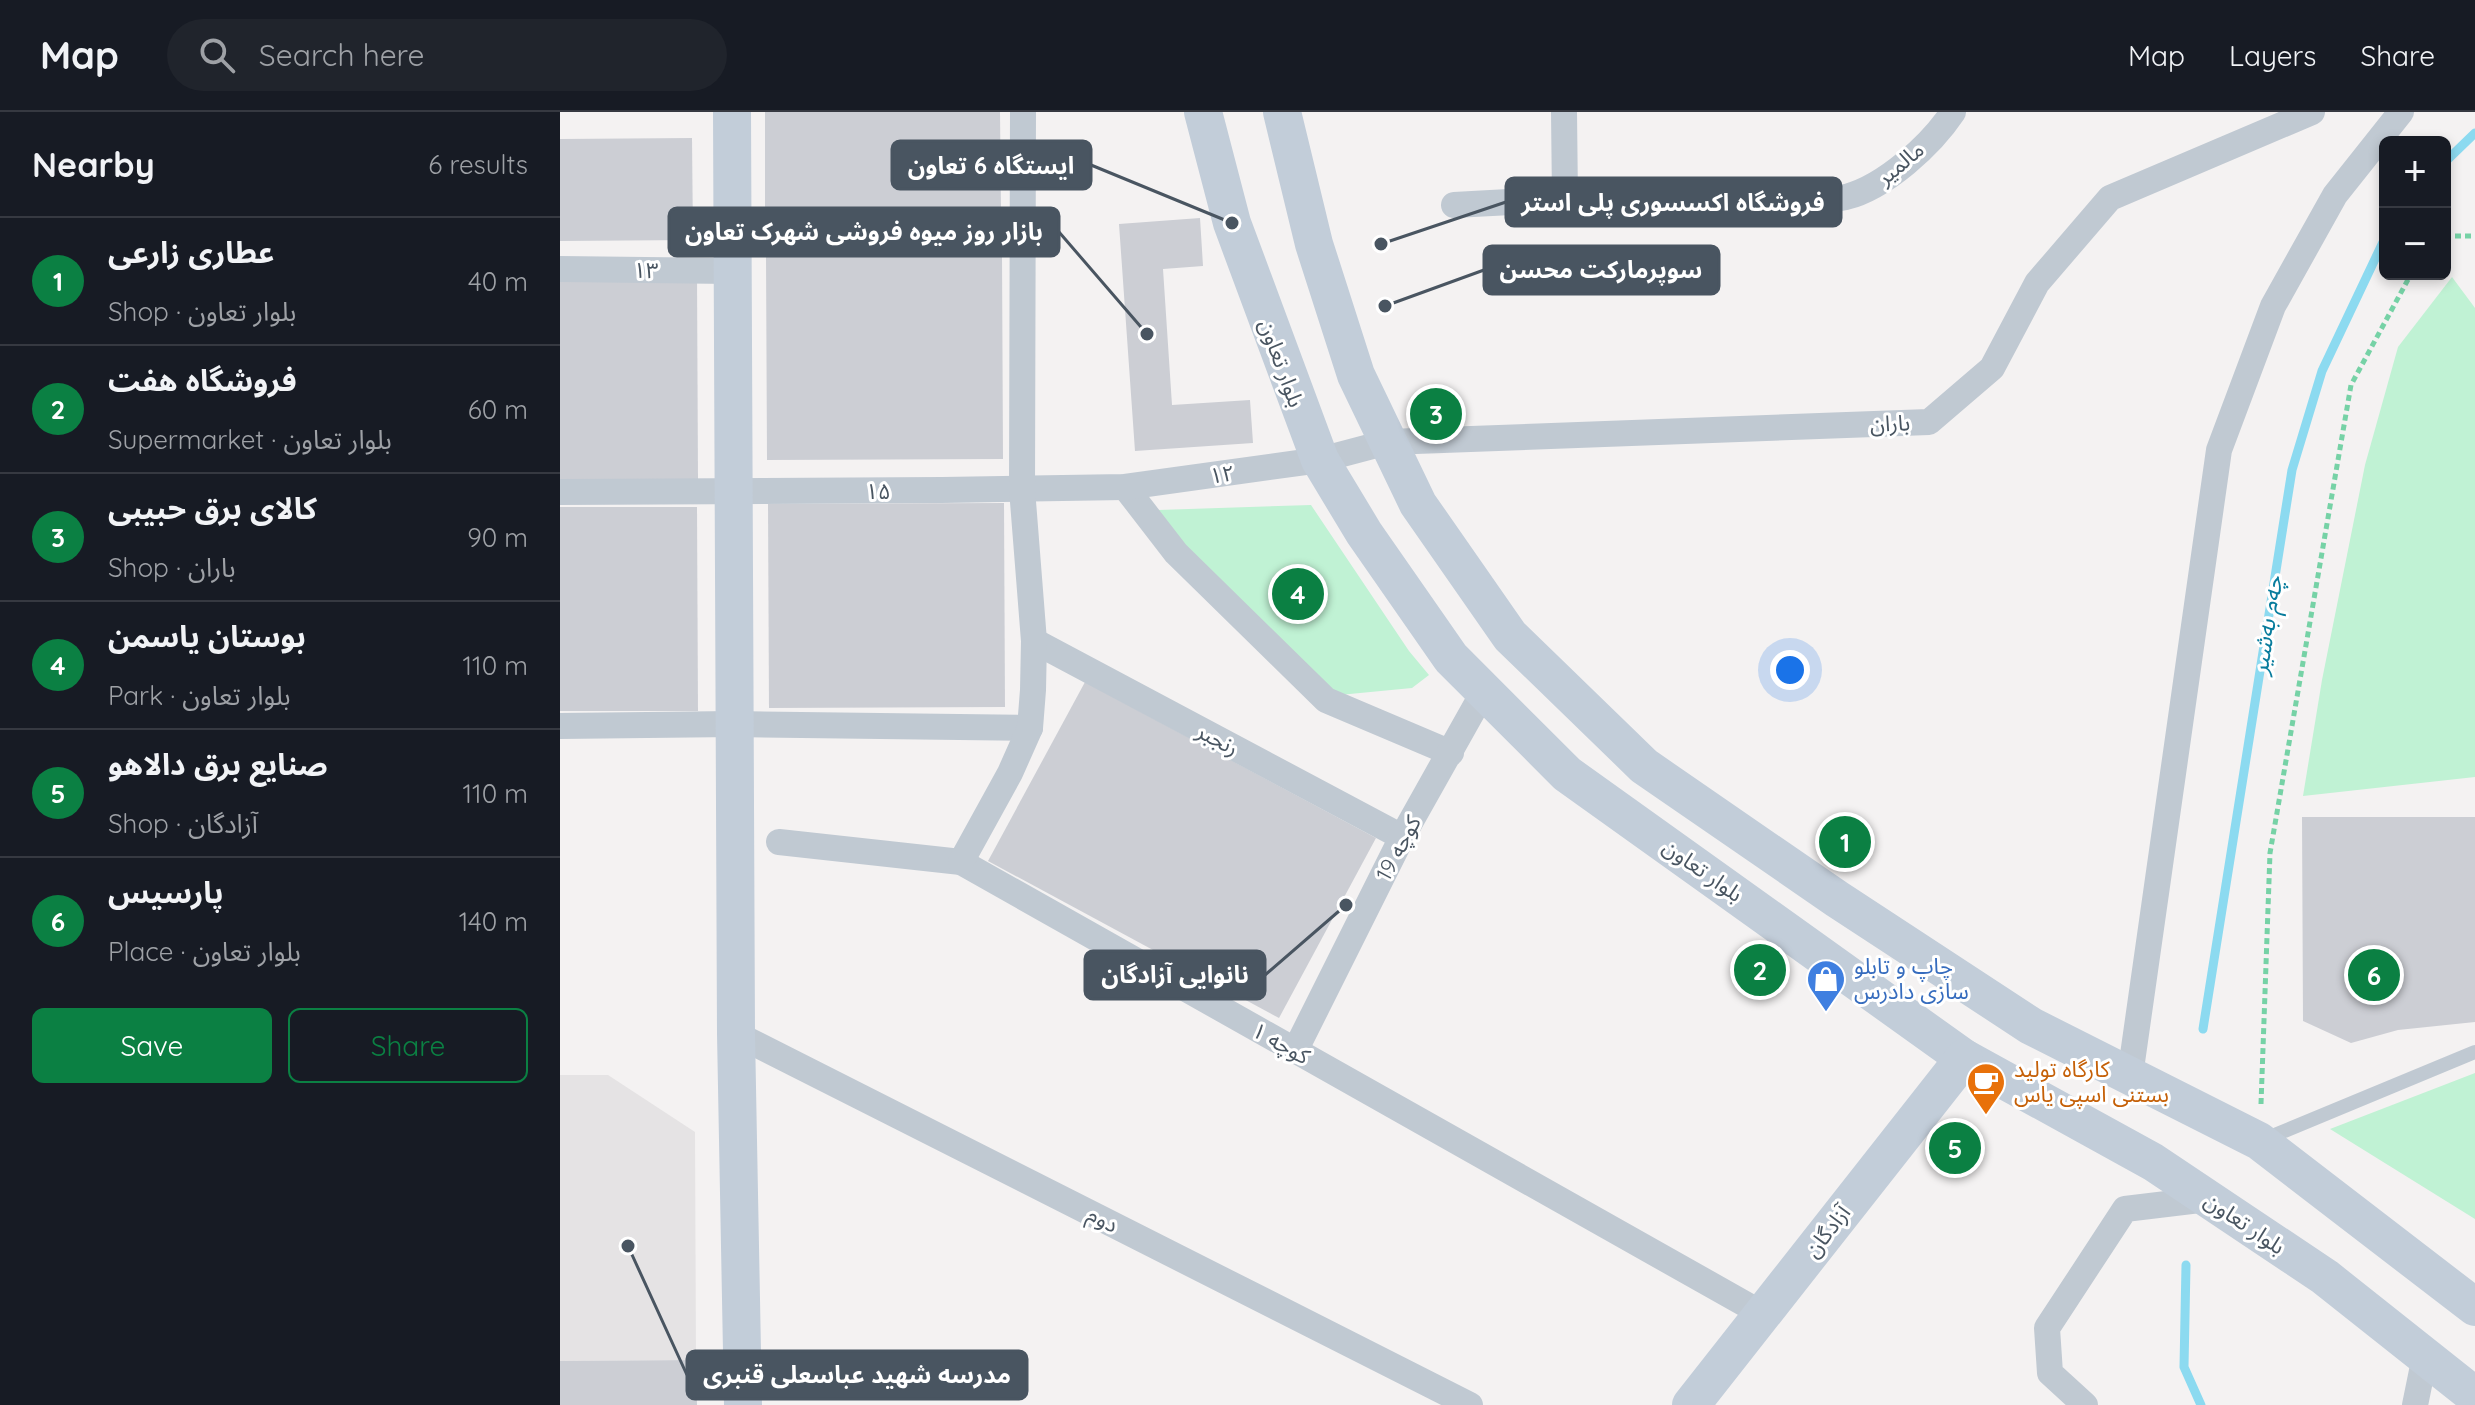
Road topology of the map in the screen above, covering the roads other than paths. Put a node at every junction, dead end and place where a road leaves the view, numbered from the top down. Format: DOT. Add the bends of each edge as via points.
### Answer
graph roads {
  1 [pos="732,112"];
  2 [pos="1023,112"];
  3 [pos="1203,112"];
  4 [pos="1282,112"];
  5 [pos="1564,112"];
  6 [pos="1953,112"];
  7 [pos="2312,112"];
  8 [pos="2401,112"];
  9 [pos="1565,199"];
  10 [pos="1454,205"];
  11 [pos="1023,221"];
  12 [pos="731,228"];
  13 [pos="560,269"];
  14 [pos="731,271"];
  15 [pos="1388,442"];
  16 [pos="1320,460"];
  17 [pos="1125,487"];
  18 [pos="1022,489"];
  19 [pos="560,492"];
  20 [pos="733,492"];
  21 [pos="1034,641"];
  22 [pos="1484,691"];
  23 [pos="734,724"];
  24 [pos="560,726"];
  25 [pos="1030,728"];
  26 [pos="1451,753"];
  27 [pos="1402,837"];
  28 [pos="779,842"];
  29 [pos="961,862"];
  30 [pos="736,1034"];
  31 [pos="1295,1051"];
  32 [pos="2475,1052"];
  33 [pos="1964,1058"];
  34 [pos="2130,1076"];
  35 [pos="2259,1141"];
  36 [pos="2208,1199"];
  37 [pos="2458,1276"];
  38 [pos="2475,1307"];
  39 [pos="1761,1313"];
  40 [pos="2425,1356"];
  41 [pos="2475,1396"];
  42 [pos="743,1405"];
  43 [pos="1470,1405"];
  44 [pos="1691,1405"];
  45 [pos="2085,1405"];
  46 [pos="2415,1405"];
  1 -- 12 [label="main road"];
  2 -- 11 [label="street"];
  3 -- 16 [label="main road, بلوار تعاون" via="1232,223"];
  4 -- 15 [label="main road" via="1314,244 1352,361"];
  5 -- 9 [label="street"];
  6 -- 9 [label="street, مالمیر" via="1882,182 1848,197"];
  7 -- 15 [label="street, باران" via="2110,198 2037,283 1992,368 1929,422"];
  8 -- 34 [label="street" via="2335,195 2273,306 2219,450"];
  9 -- 10 [label="street, مالمیر"];
  11 -- 12 [label="street"];
  11 -- 18 [label="street"];
  12 -- 14 [label="main road"];
  13 -- 14 [label="street, ۱۳"];
  14 -- 20 [label="main road"];
  15 -- 16 [label="street, باران"];
  15 -- 34 [label="main road" via="1418,504 1510,636 1644,766 2031,1026"];
  16 -- 17 [label="street, ۱۲"];
  16 -- 22 [label="main road, بلوار تعاون" via="1451,658"];
  17 -- 18 [label="street, ۱۲"];
  17 -- 26 [label="street" via="1176,553 1326,700"];
  18 -- 20 [label="street, ۱۵"];
  18 -- 21 [label="street"];
  19 -- 20 [label="street, ۱۵"];
  20 -- 23 [label="main road"];
  21 -- 25 [label="street"];
  21 -- 27 [label="street, رنجبر"];
  22 -- 26 [label="street, کوچه 19"];
  22 -- 33 [label="main road, بلوار تعاون" via="1567,774"];
  23 -- 24 [label="street"];
  23 -- 25 [label="street"];
  23 -- 30 [label="main road"];
  25 -- 29 [label="street"];
  26 -- 27 [label="street, کوچه 19"];
  27 -- 31 [label="street, کوچه 19"];
  28 -- 29 [label="street, کوچه ۱"];
  29 -- 31 [label="street, کوچه ۱"];
  30 -- 42 [label="main road"];
  30 -- 43 [label="street, دوم"];
  31 -- 39 [label="street, کوچه ۱"];
  32 -- 35 [label="lane"];
  33 -- 36 [label="main road, بلوار تعاون" via="2153,1162"];
  33 -- 39 [label="main road, آزادگان"];
  34 -- 35 [label="main road"];
  35 -- 37 [label="main road"];
  36 -- 40 [label="main road, بلوار تعاون" via="2325,1277"];
  36 -- 45 [label="street" via="2125,1209 2047,1328 2050,1373"];
  37 -- 38 [label="main road"];
  39 -- 44 [label="main road, آزادگان"];
  40 -- 41 [label="main road, بلوار تعاون"];
  40 -- 46 [label="street"];
}
